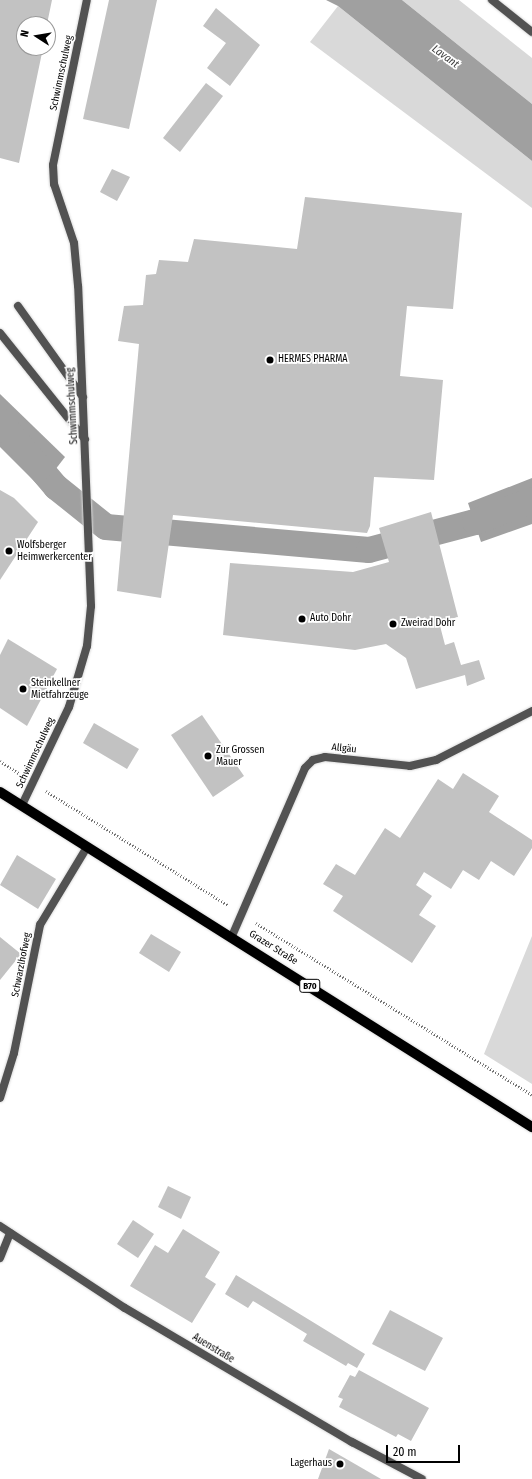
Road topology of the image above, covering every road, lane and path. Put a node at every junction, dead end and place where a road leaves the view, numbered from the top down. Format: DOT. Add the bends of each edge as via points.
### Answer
graph roads {
  1 [pos="87,0"];
  2 [pos="492,0"];
  3 [pos="532,32"];
  4 [pos="18,306"];
  5 [pos="0,333"];
  6 [pos="83,398"];
  7 [pos="85,439"];
  8 [pos="532,711"];
  9 [pos="0,761"];
  10 [pos="34,783"];
  11 [pos="0,792"];
  12 [pos="22,805"];
  13 [pos="87,846"];
  14 [pos="241,914"];
  15 [pos="232,936"];
  16 [pos="532,1095"];
  17 [pos="0,1098"];
  18 [pos="532,1127"];
  19 [pos="0,1226"];
  20 [pos="10,1233"];
  21 [pos="0,1258"];
  22 [pos="422,1479"];
  1 -- 6 [label="street, Schwimmschulweg" via="53,165 54,184 74,244"];
  2 -- 3 [label="street"];
  4 -- 6 [label="street"];
  5 -- 7 [label="street"];
  6 -- 7 [label="street, Schwimmschulweg"];
  7 -- 10 [label="street, Schwimmschulweg" via="90,543 87,646 68,707"];
  8 -- 14 [label="street, Allgäu" via="436,760 410,766 325,757 313,760 304,768"];
  9 -- 10 [label="path"];
  10 -- 12 [label="street, Schwimmschulweg"];
  10 -- 14 [label="path"];
  11 -- 12 [label="main road, Grazer Straße / B70"];
  12 -- 13 [label="main road, Grazer Straße / B70"];
  13 -- 15 [label="main road, Grazer Straße / B70"];
  13 -- 17 [label="street, Schwarzlhofweg" via="40,925 14,1053"];
  14 -- 15 [label="street, Allgäu"];
  14 -- 16 [label="path"];
  15 -- 18 [label="main road, Grazer Straße / B70"];
  19 -- 20 [label="street, Auenstraße"];
  20 -- 21 [label="street"];
  20 -- 22 [label="street, Auenstraße" via="138,1316 352,1442"];
}
